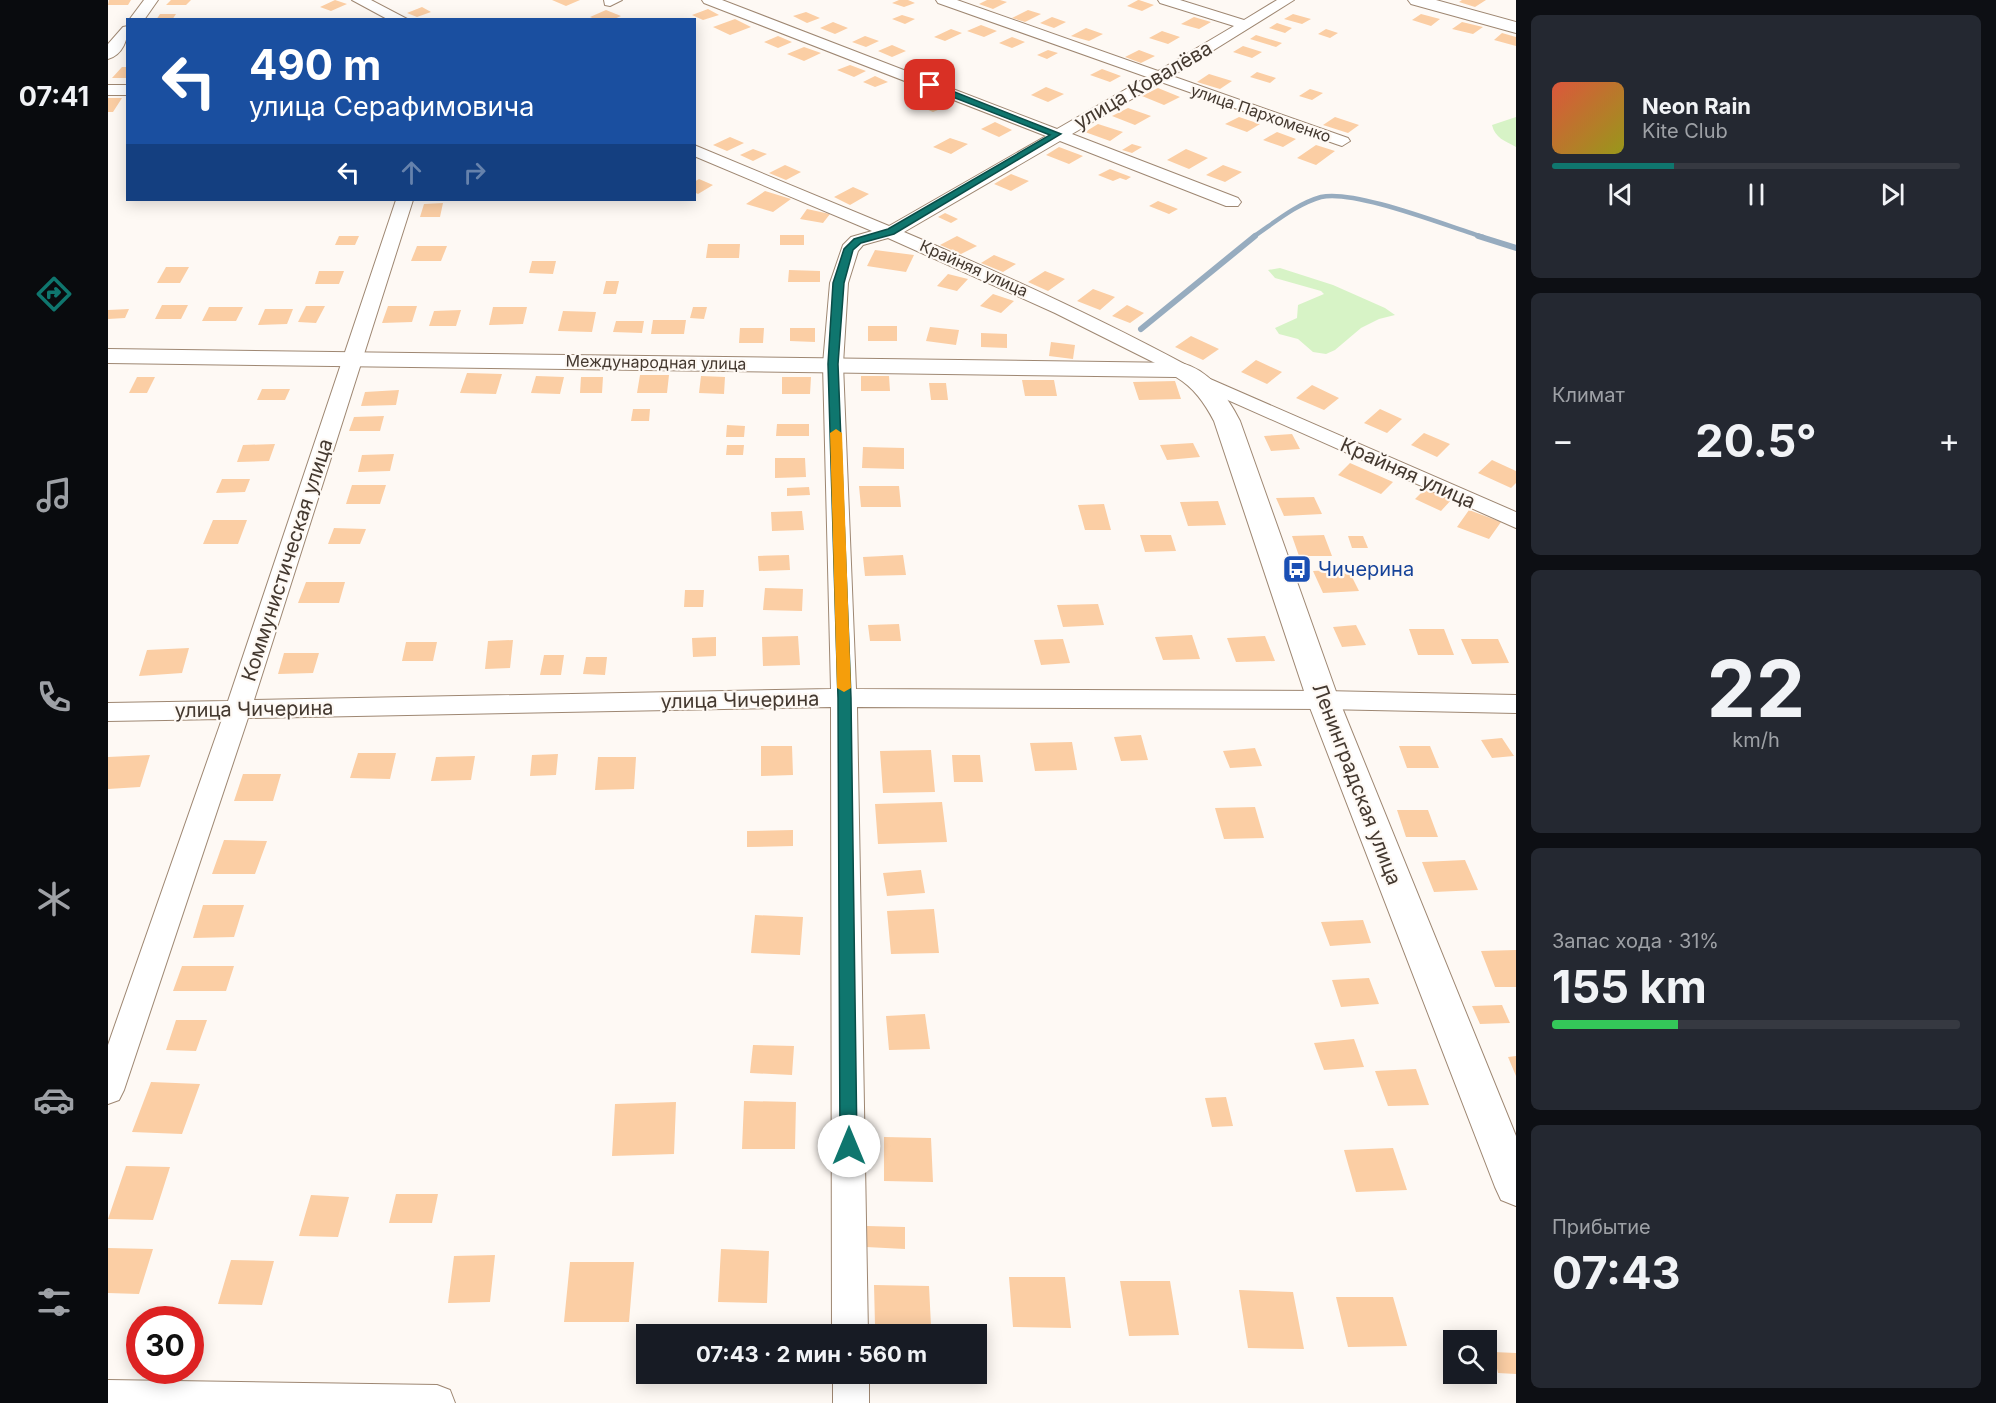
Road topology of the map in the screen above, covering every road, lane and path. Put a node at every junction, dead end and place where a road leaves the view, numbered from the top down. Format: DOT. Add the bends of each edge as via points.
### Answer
graph roads {
  1 [pos="151,0"];
  2 [pos="359,0"];
  3 [pos="709,0"];
  4 [pos="943,0"];
  5 [pos="1165,0"];
  6 [pos="1287,0"];
  7 [pos="1417,0"];
  8 [pos="138,18"];
  9 [pos="398,18"];
  10 [pos="1247,25"];
  11 [pos="1516,28"];
  12 [pos="126,32"];
  13 [pos="108,54"];
  14 [pos="1159,77"];
  15 [pos="108,90"];
  16 [pos="126,90"];
  17 [pos="1057,134"];
  18 [pos="1342,141"];
  19 [pos="696,151"];
  20 [pos="404,201"];
  21 [pos="1232,202"];
  22 [pos="891,232"];
  23 [pos="108,356"];
  24 [pos="352,358"];
  25 [pos="833,364"];
  26 [pos="1191,375"];
  27 [pos="1516,521"];
  28 [pos="844,698"];
  29 [pos="1323,700"];
  30 [pos="1516,704"];
  31 [pos="238,710"];
  32 [pos="108,712"];
  33 [pos="108,1089"];
  34 [pos="1516,1187"];
  35 [pos="850,1324"];
  36 [pos="851,1384"];
  37 [pos="108,1398"];
  38 [pos="437,1403"];
  39 [pos="851,1403"];
  1 -- 8 [label="street"];
  2 -- 9 [label="street"];
  3 -- 17 [label="street"];
  4 -- 14 [label="street, улица Пархоменко"];
  5 -- 10 [label="street"];
  6 -- 10 [label="street, улица Ковалёва"];
  7 -- 11 [label="street"];
  10 -- 14 [label="street, улица Ковалёва"];
  12 -- 13 [label="street"];
  14 -- 17 [label="street, улица Ковалёва"];
  14 -- 18 [label="street, улица Пархоменко"];
  15 -- 16 [label="street"];
  17 -- 21 [label="street"];
  17 -- 22 [label="street, улица Ковалёва"];
  19 -- 22 [label="street, Крайняя улица"];
  20 -- 24 [label="street, Коммунистическая улица"];
  22 -- 25 [label="street, улица Ковалёва" via="857,241 849,249 838,283"];
  22 -- 26 [label="street, Крайняя улица" via="1067,310"];
  23 -- 24 [label="street, Международная улица"];
  24 -- 25 [label="street, Международная улица"];
  24 -- 31 [label="street, Коммунистическая улица"];
  25 -- 26 [label="street, Международная улица"];
  25 -- 28 [label="street, улица Ковалёва"];
  26 -- 27 [label="street, Крайняя улица"];
  26 -- 29 [label="street, Ленинградская улица" via="1216,401 1227,421"];
  28 -- 29 [label="street, улица Чичерина"];
  28 -- 31 [label="street, улица Чичерина"];
  28 -- 35 [label="street, улица Ковалёва"];
  29 -- 30 [label="street, улица Чичерина"];
  29 -- 34 [label="street, Ленинградская улица"];
  31 -- 32 [label="street, улица Чичерина"];
  31 -- 33 [label="street, Коммунистическая улица"];
  36 -- 39 [label="street"];
  37 -- 38 [label="street"];
}
